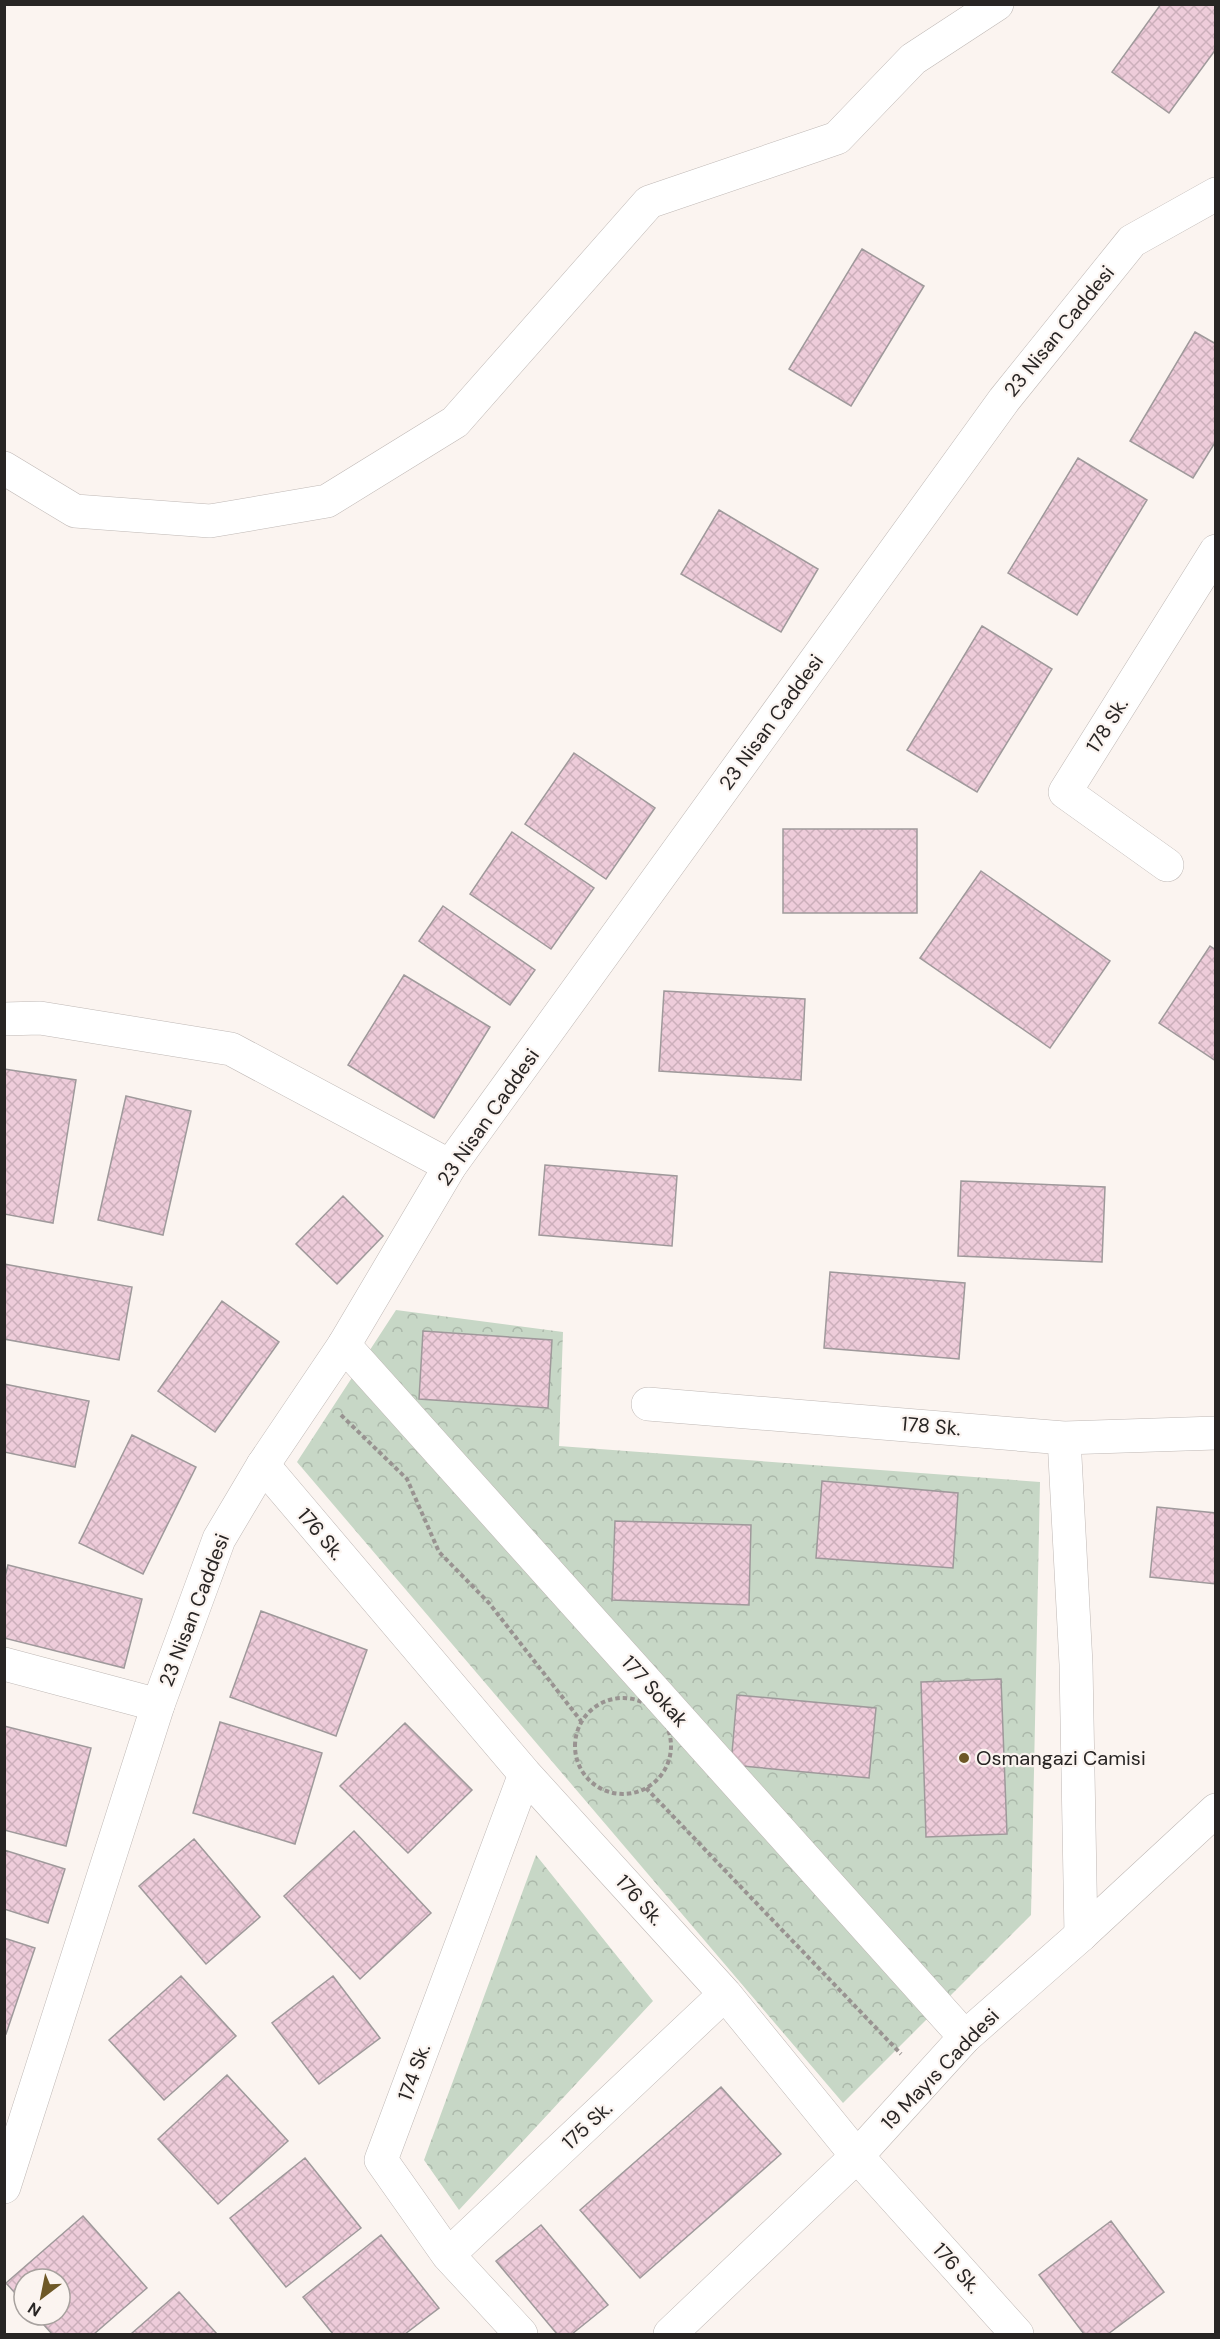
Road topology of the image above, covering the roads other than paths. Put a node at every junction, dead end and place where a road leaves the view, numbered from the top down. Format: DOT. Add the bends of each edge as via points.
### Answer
graph roads {
  1 [pos="997,4"];
  2 [pos="1215,194"];
  3 [pos="4,468"];
  4 [pos="1215,551"];
  5 [pos="1167,865"];
  6 [pos="4,1019"];
  7 [pos="450,1166"];
  8 [pos="344,1346"];
  9 [pos="648,1404"];
  10 [pos="1215,1433"];
  11 [pos="1064,1438"];
  12 [pos="262,1465"];
  13 [pos="4,1664"];
  14 [pos="158,1705"];
  15 [pos="525,1774"];
  16 [pos="1215,1810"];
  17 [pos="1081,1935"];
  18 [pos="725,1994"];
  19 [pos="965,2037"];
  20 [pos="856,2156"];
  21 [pos="4,2187"];
  22 [pos="448,2255"];
  23 [pos="520,2334"];
  24 [pos="670,2334"];
  25 [pos="1017,2334"];
  1 -- 3 [label="street" via="913,58 837,138 649,202 455,422 327,501 210,520 75,511"];
  2 -- 7 [label="street, 23 Nisan Caddesi" via="1132,242 1004,400"];
  4 -- 5 [label="street, 178 Sk." via="1065,792"];
  6 -- 7 [label="street" via="40,1018 231,1049"];
  7 -- 8 [label="street, 23 Nisan Caddesi"];
  8 -- 12 [label="street, 23 Nisan Caddesi"];
  8 -- 19 [label="street, 177 Sokak"];
  9 -- 11 [label="street, 178 Sk."];
  10 -- 11 [label="street, 178 Sk."];
  11 -- 17 [label="street" via="1076,1664"];
  12 -- 14 [label="street, 23 Nisan Caddesi" via="219,1539"];
  12 -- 15 [label="street, 176 Sk."];
  13 -- 14 [label="street"];
  14 -- 21 [label="street, 23 Nisan Caddesi"];
  15 -- 18 [label="street, 176 Sk."];
  15 -- 22 [label="street, 174 Sk." via="381,2160"];
  16 -- 17 [label="street, 19 Mayıs Caddesi"];
  17 -- 19 [label="street, 19 Mayıs Caddesi"];
  18 -- 20 [label="street, 176 Sk."];
  18 -- 22 [label="street, 175 Sk."];
  19 -- 20 [label="street, 19 Mayıs Caddesi"];
  20 -- 24 [label="street, 19 Mayıs Caddesi"];
  20 -- 25 [label="street, 176 Sk."];
  22 -- 23 [label="street, 174 Sk."];
}
